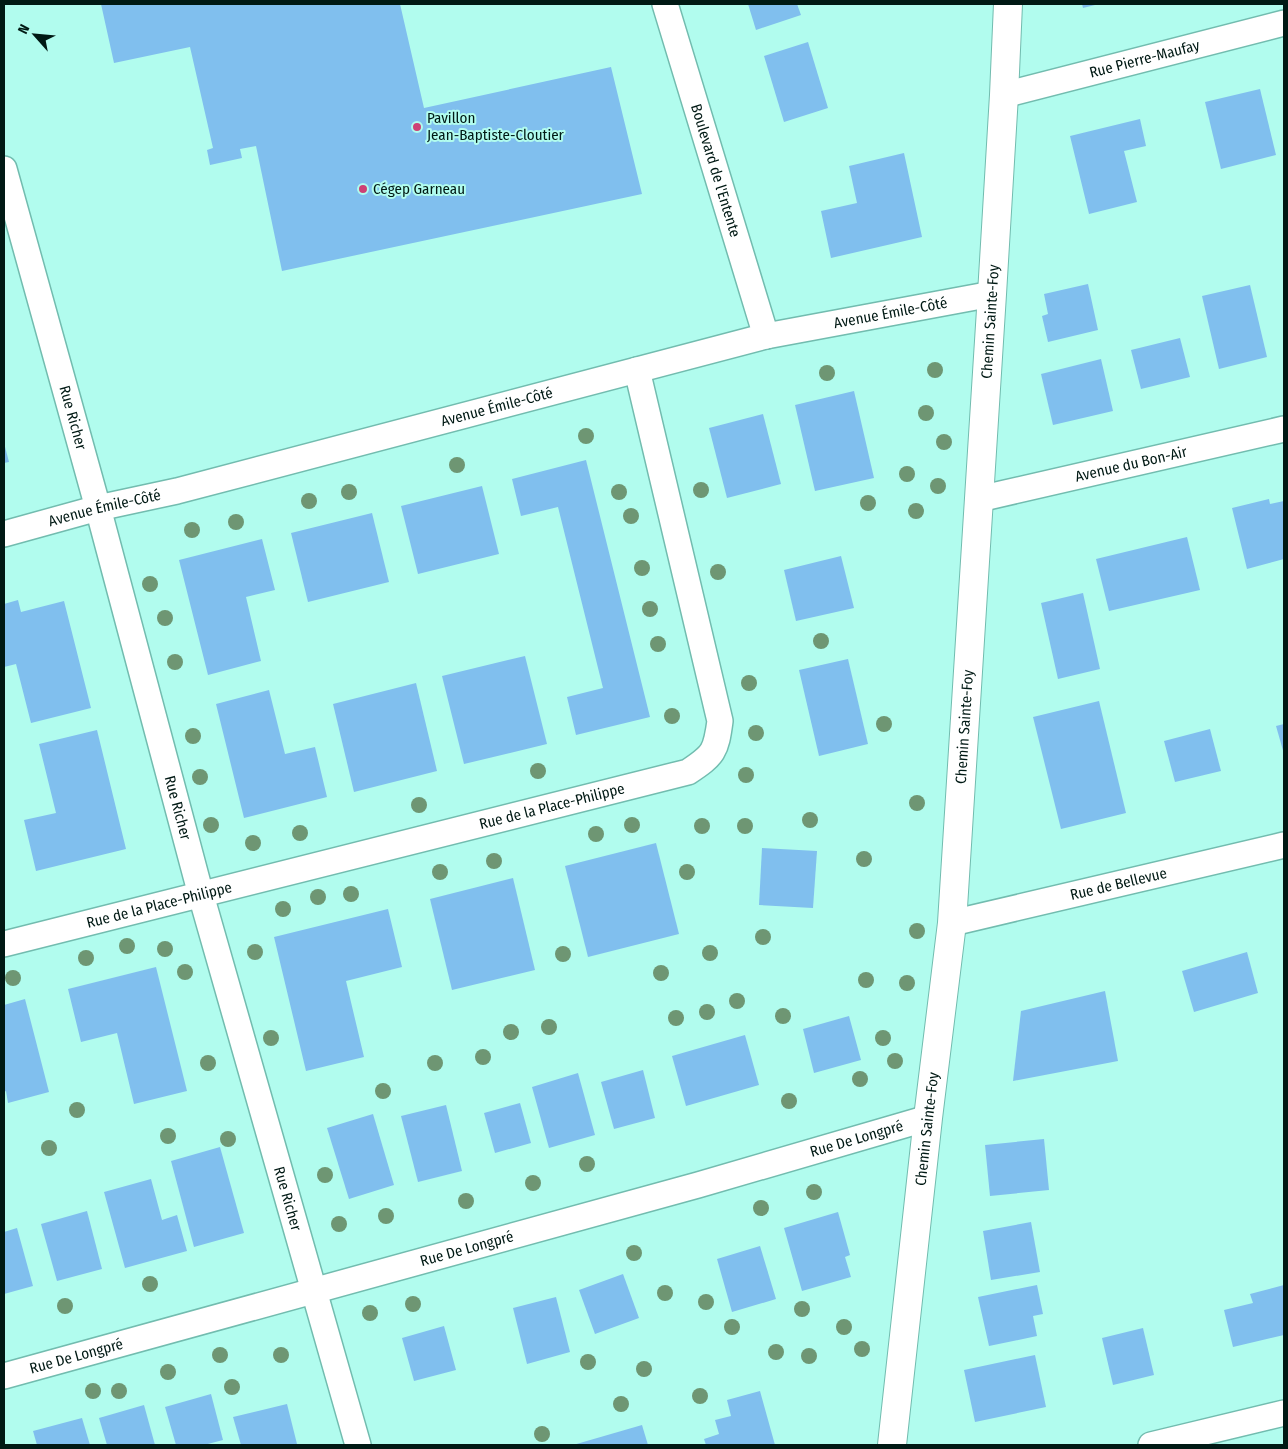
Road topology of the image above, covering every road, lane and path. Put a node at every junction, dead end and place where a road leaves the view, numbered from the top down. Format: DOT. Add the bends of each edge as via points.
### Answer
graph roads {
  1 [pos="665,4"];
  2 [pos="1008,4"];
  3 [pos="1284,23"];
  4 [pos="1004,95"];
  5 [pos="4,169"];
  6 [pos="992,294"];
  7 [pos="766,336"];
  8 [pos="636,370"];
  9 [pos="1284,429"];
  10 [pos="979,499"];
  11 [pos="98,508"];
  12 [pos="4,534"];
  13 [pos="1284,845"];
  14 [pos="201,895"];
  15 [pos="952,923"];
  16 [pos="4,944"];
  17 [pos="928,1118"];
  18 [pos="313,1291"];
  19 [pos="4,1376"];
  20 [pos="1284,1413"];
  21 [pos="358,1445"];
  22 [pos="892,1445"];
  23 [pos="1152,1445"];
  1 -- 7 [label="street, Boulevard de l'Entente"];
  2 -- 4 [label="main road, Chemin Sainte-Foy"];
  3 -- 4 [label="street, Rue Pierre-Maufay"];
  4 -- 6 [label="main road, Chemin Sainte-Foy"];
  5 -- 11 [label="street, Rue Richer"];
  6 -- 7 [label="street, Avenue Émile-Côté"];
  6 -- 10 [label="main road, Chemin Sainte-Foy"];
  7 -- 8 [label="street, Avenue Émile-Côté"];
  8 -- 11 [label="street, Avenue Émile-Côté" via="176,491"];
  8 -- 14 [label="street, Rue de la Place-Philippe" via="720,721 716,747 706,761 688,772"];
  9 -- 10 [label="street, Avenue du Bon-Air"];
  10 -- 15 [label="main road, Chemin Sainte-Foy"];
  11 -- 12 [label="street, Avenue Émile-Côté"];
  11 -- 14 [label="street, Rue Richer"];
  13 -- 15 [label="street, Rue de Bellevue"];
  14 -- 16 [label="street, Rue de la Place-Philippe"];
  14 -- 18 [label="street, Rue Richer"];
  15 -- 17 [label="main road, Chemin Sainte-Foy"];
  17 -- 18 [label="street, Rue De Longpré"];
  17 -- 22 [label="main road, Chemin Sainte-Foy"];
  18 -- 19 [label="street, Rue De Longpré"];
  18 -- 21 [label="street, Rue Richer"];
  20 -- 23 [label="street"];
}
